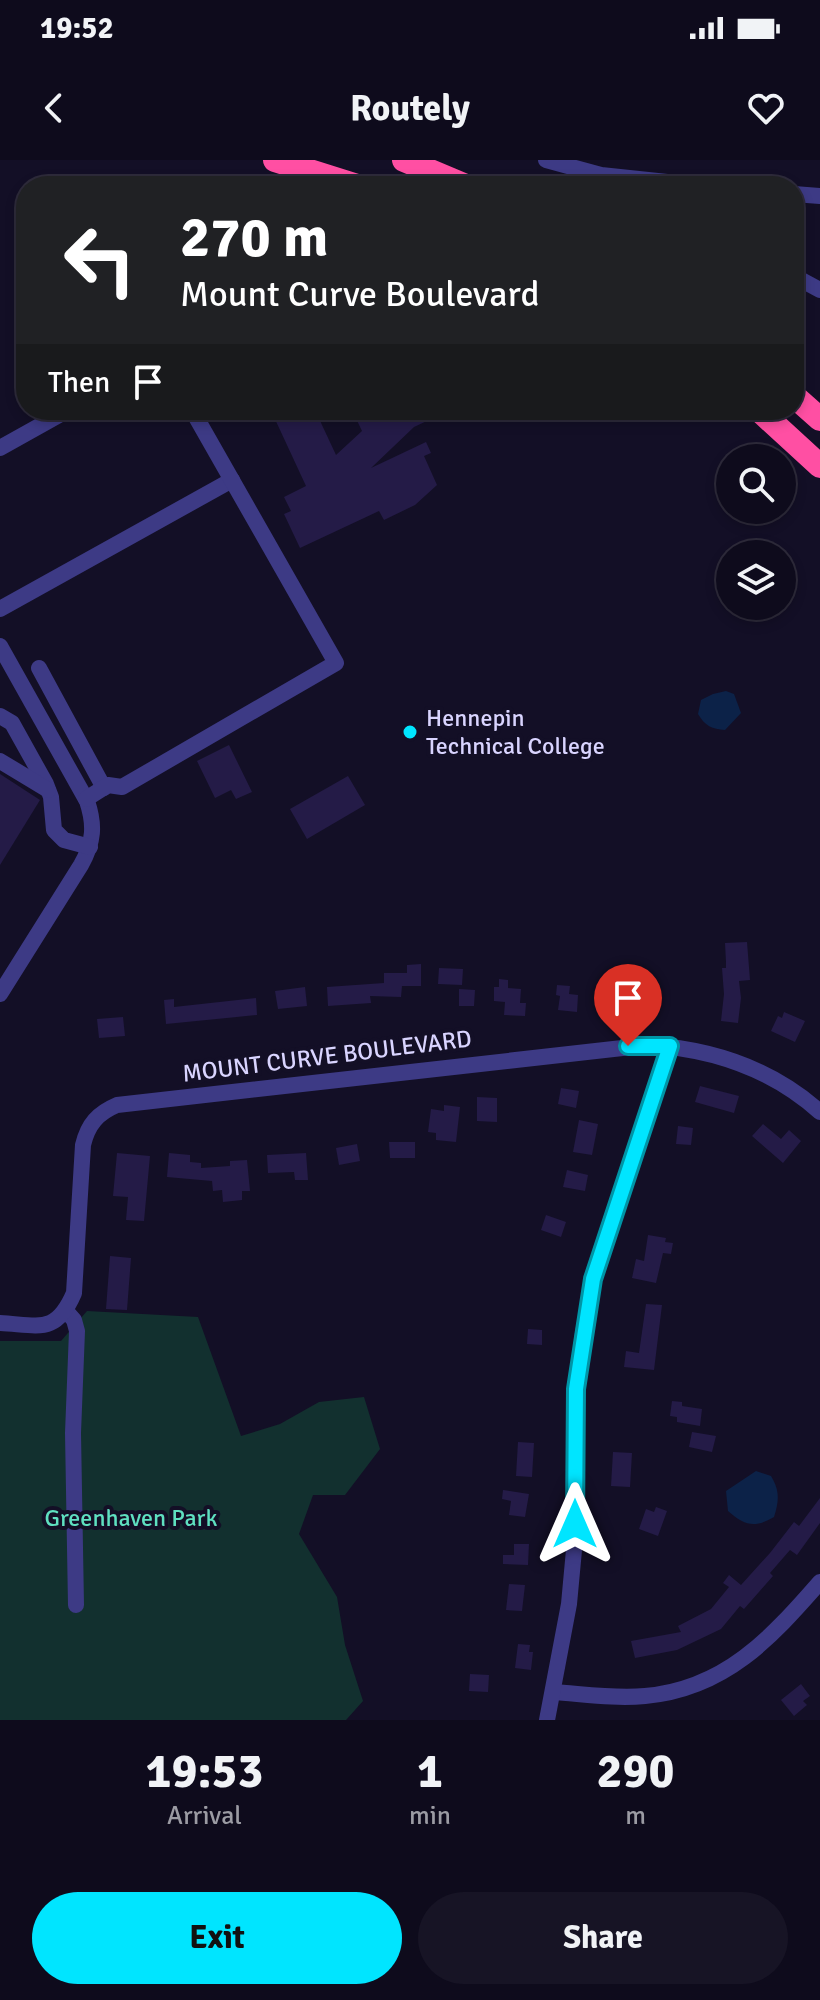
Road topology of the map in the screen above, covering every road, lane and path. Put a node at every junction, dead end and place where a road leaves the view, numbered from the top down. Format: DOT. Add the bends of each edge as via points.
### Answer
graph roads {
  1 [pos="259,160"];
  2 [pos="275,160"];
  3 [pos="404,160"];
  4 [pos="546,160"];
  5 [pos="313,170"];
  6 [pos="330,176"];
  7 [pos="442,176"];
  8 [pos="610,176"];
  9 [pos="804,405"];
  10 [pos="820,419"];
  11 [pos="50,420"];
  12 [pos="198,420"];
  13 [pos="770,420"];
  14 [pos="0,448"];
  15 [pos="820,466"];
  16 [pos="232,480"];
  17 [pos="1,604"];
  18 [pos="0,646"];
  19 [pos="39,668"];
  20 [pos="0,716"];
  21 [pos="0,761"];
  22 [pos="104,788"];
  23 [pos="48,790"];
  24 [pos="86,799"];
  25 [pos="90,847"];
  26 [pos="0,994"];
  27 [pos="670,1046"];
  28 [pos="820,1112"];
  29 [pos="66,1311"];
  30 [pos="0,1323"];
  31 [pos="820,1582"];
  32 [pos="76,1605"];
  33 [pos="553,1692"];
  34 [pos="547,1720"];
  1 -- 5 [label="highway"];
  2 -- 5 [label="highway"];
  3 -- 7 [label="highway"];
  4 -- 8 [label="street"];
  5 -- 6 [label="highway"];
  9 -- 10 [label="highway"];
  11 -- 14 [label="street"];
  12 -- 16 [label="street"];
  13 -- 15 [label="highway"];
  16 -- 17 [label="street"];
  16 -- 22 [label="street" via="336,663 122,787"];
  18 -- 24 [label="street"];
  19 -- 22 [label="street"];
  20 -- 23 [label="street" via="12,723"];
  21 -- 23 [label="street"];
  22 -- 24 [label="street"];
  23 -- 25 [label="street" via="54,830 64,840"];
  24 -- 25 [label="street" via="93,819"];
  25 -- 26 [label="street"];
  27 -- 28 [label="street, MOUNT CURVE BOULEVARD" via="746,1065"];
  27 -- 29 [label="street, MOUNT CURVE BOULEVARD" via="628,1046 117,1105 94,1119 86,1132 74,1293"];
  27 -- 33 [label="street" via="609,1226 583,1333 576,1389 574,1550"];
  29 -- 30 [label="street" via="43,1326"];
  29 -- 32 [label="street" via="77,1331"];
  31 -- 33 [label="street" via="766,1641 710,1678 645,1696"];
  33 -- 34 [label="street"];
}
